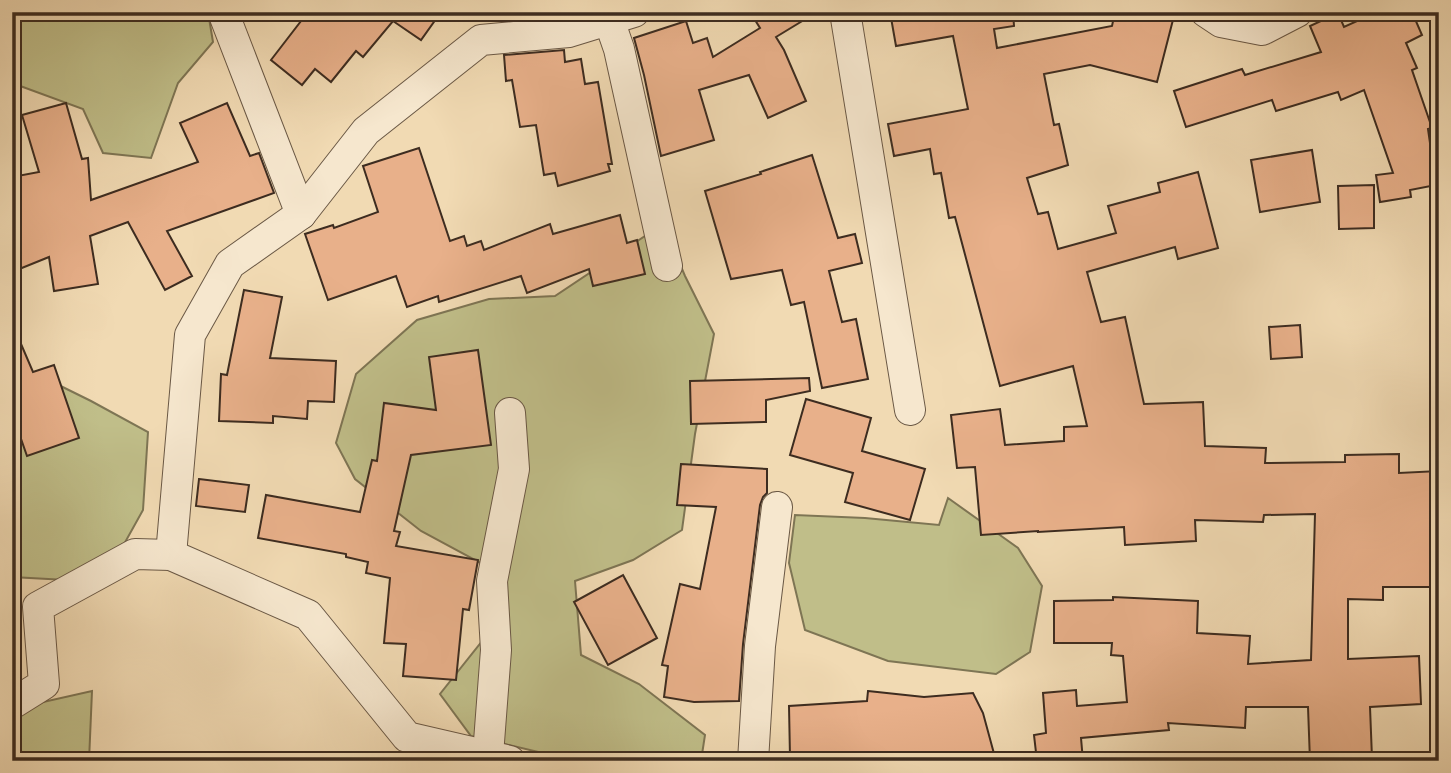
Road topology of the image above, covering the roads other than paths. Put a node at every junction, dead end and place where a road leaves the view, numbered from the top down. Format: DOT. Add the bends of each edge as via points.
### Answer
graph roads {
  1 [pos="223,12"];
  2 [pos="845,12"];
  3 [pos="1206,12"];
  4 [pos="1297,12"];
  5 [pos="622,16"];
  6 [pos="301,214"];
  7 [pos="667,266"];
  8 [pos="910,410"];
  9 [pos="510,414"];
  10 [pos="777,507"];
  11 [pos="171,555"];
  12 [pos="12,704"];
  13 [pos="499,758"];
  14 [pos="753,761"];
  1 -- 6 [label="street"];
  2 -- 8 [label="street"];
  3 -- 4 [label="street" via="1221,22 1262,30"];
  5 -- 6 [label="street" via="569,32 481,40 366,131"];
  5 -- 7 [label="street" via="619,49"];
  6 -- 11 [label="street" via="230,264 190,335"];
  9 -- 13 [label="street" via="514,469 492,581"];
  10 -- 14 [label="street" via="760,646"];
  11 -- 12 [label="street" via="135,554 38,607 44,684"];
  11 -- 13 [label="street" via="308,615 407,737"];
}
